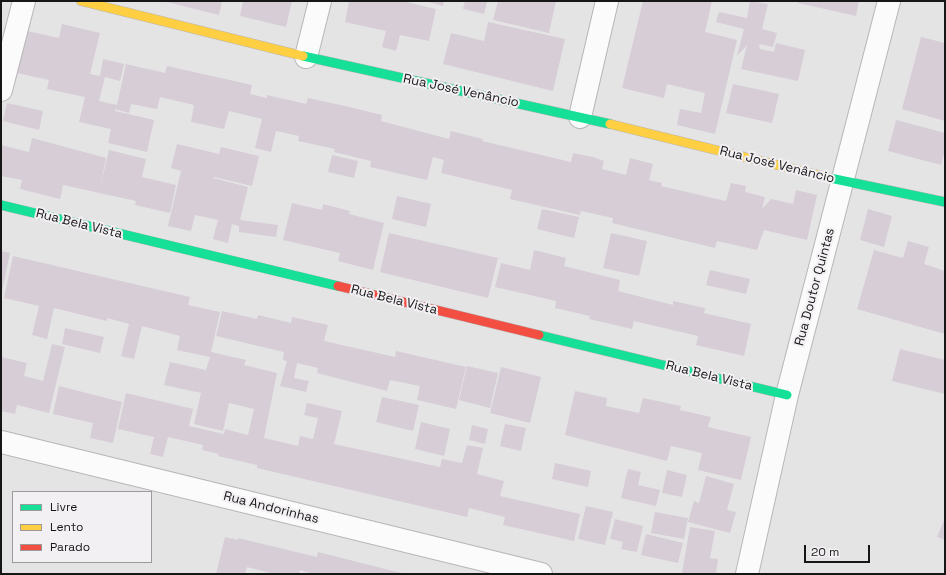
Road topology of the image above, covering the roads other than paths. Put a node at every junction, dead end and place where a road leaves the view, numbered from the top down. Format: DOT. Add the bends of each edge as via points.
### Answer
graph roads {
  1 [pos="24,1"];
  2 [pos="81,1"];
  3 [pos="320,1"];
  4 [pos="607,1"];
  5 [pos="889,1"];
  6 [pos="306,57"];
  7 [pos="1,90"];
  8 [pos="580,117"];
  9 [pos="842,181"];
  10 [pos="945,202"];
  11 [pos="1,205"];
  12 [pos="787,395"];
  13 [pos="1,442"];
  14 [pos="541,574"];
  15 [pos="747,574"];
  1 -- 7 [label="street"];
  2 -- 6 [label="street, Rua José Venâncio"];
  3 -- 6 [label="street"];
  4 -- 8 [label="street"];
  5 -- 9 [label="street, Rua Doutor Quintas"];
  6 -- 8 [label="street, Rua José Venâncio"];
  8 -- 9 [label="street, Rua José Venâncio"];
  9 -- 10 [label="street, Rua José Venâncio"];
  9 -- 12 [label="street, Rua Doutor Quintas"];
  11 -- 12 [label="street, Rua Bela Vista"];
  12 -- 15 [label="street, Rua Doutor Quintas"];
  13 -- 14 [label="street, Rua Andorinhas"];
}
